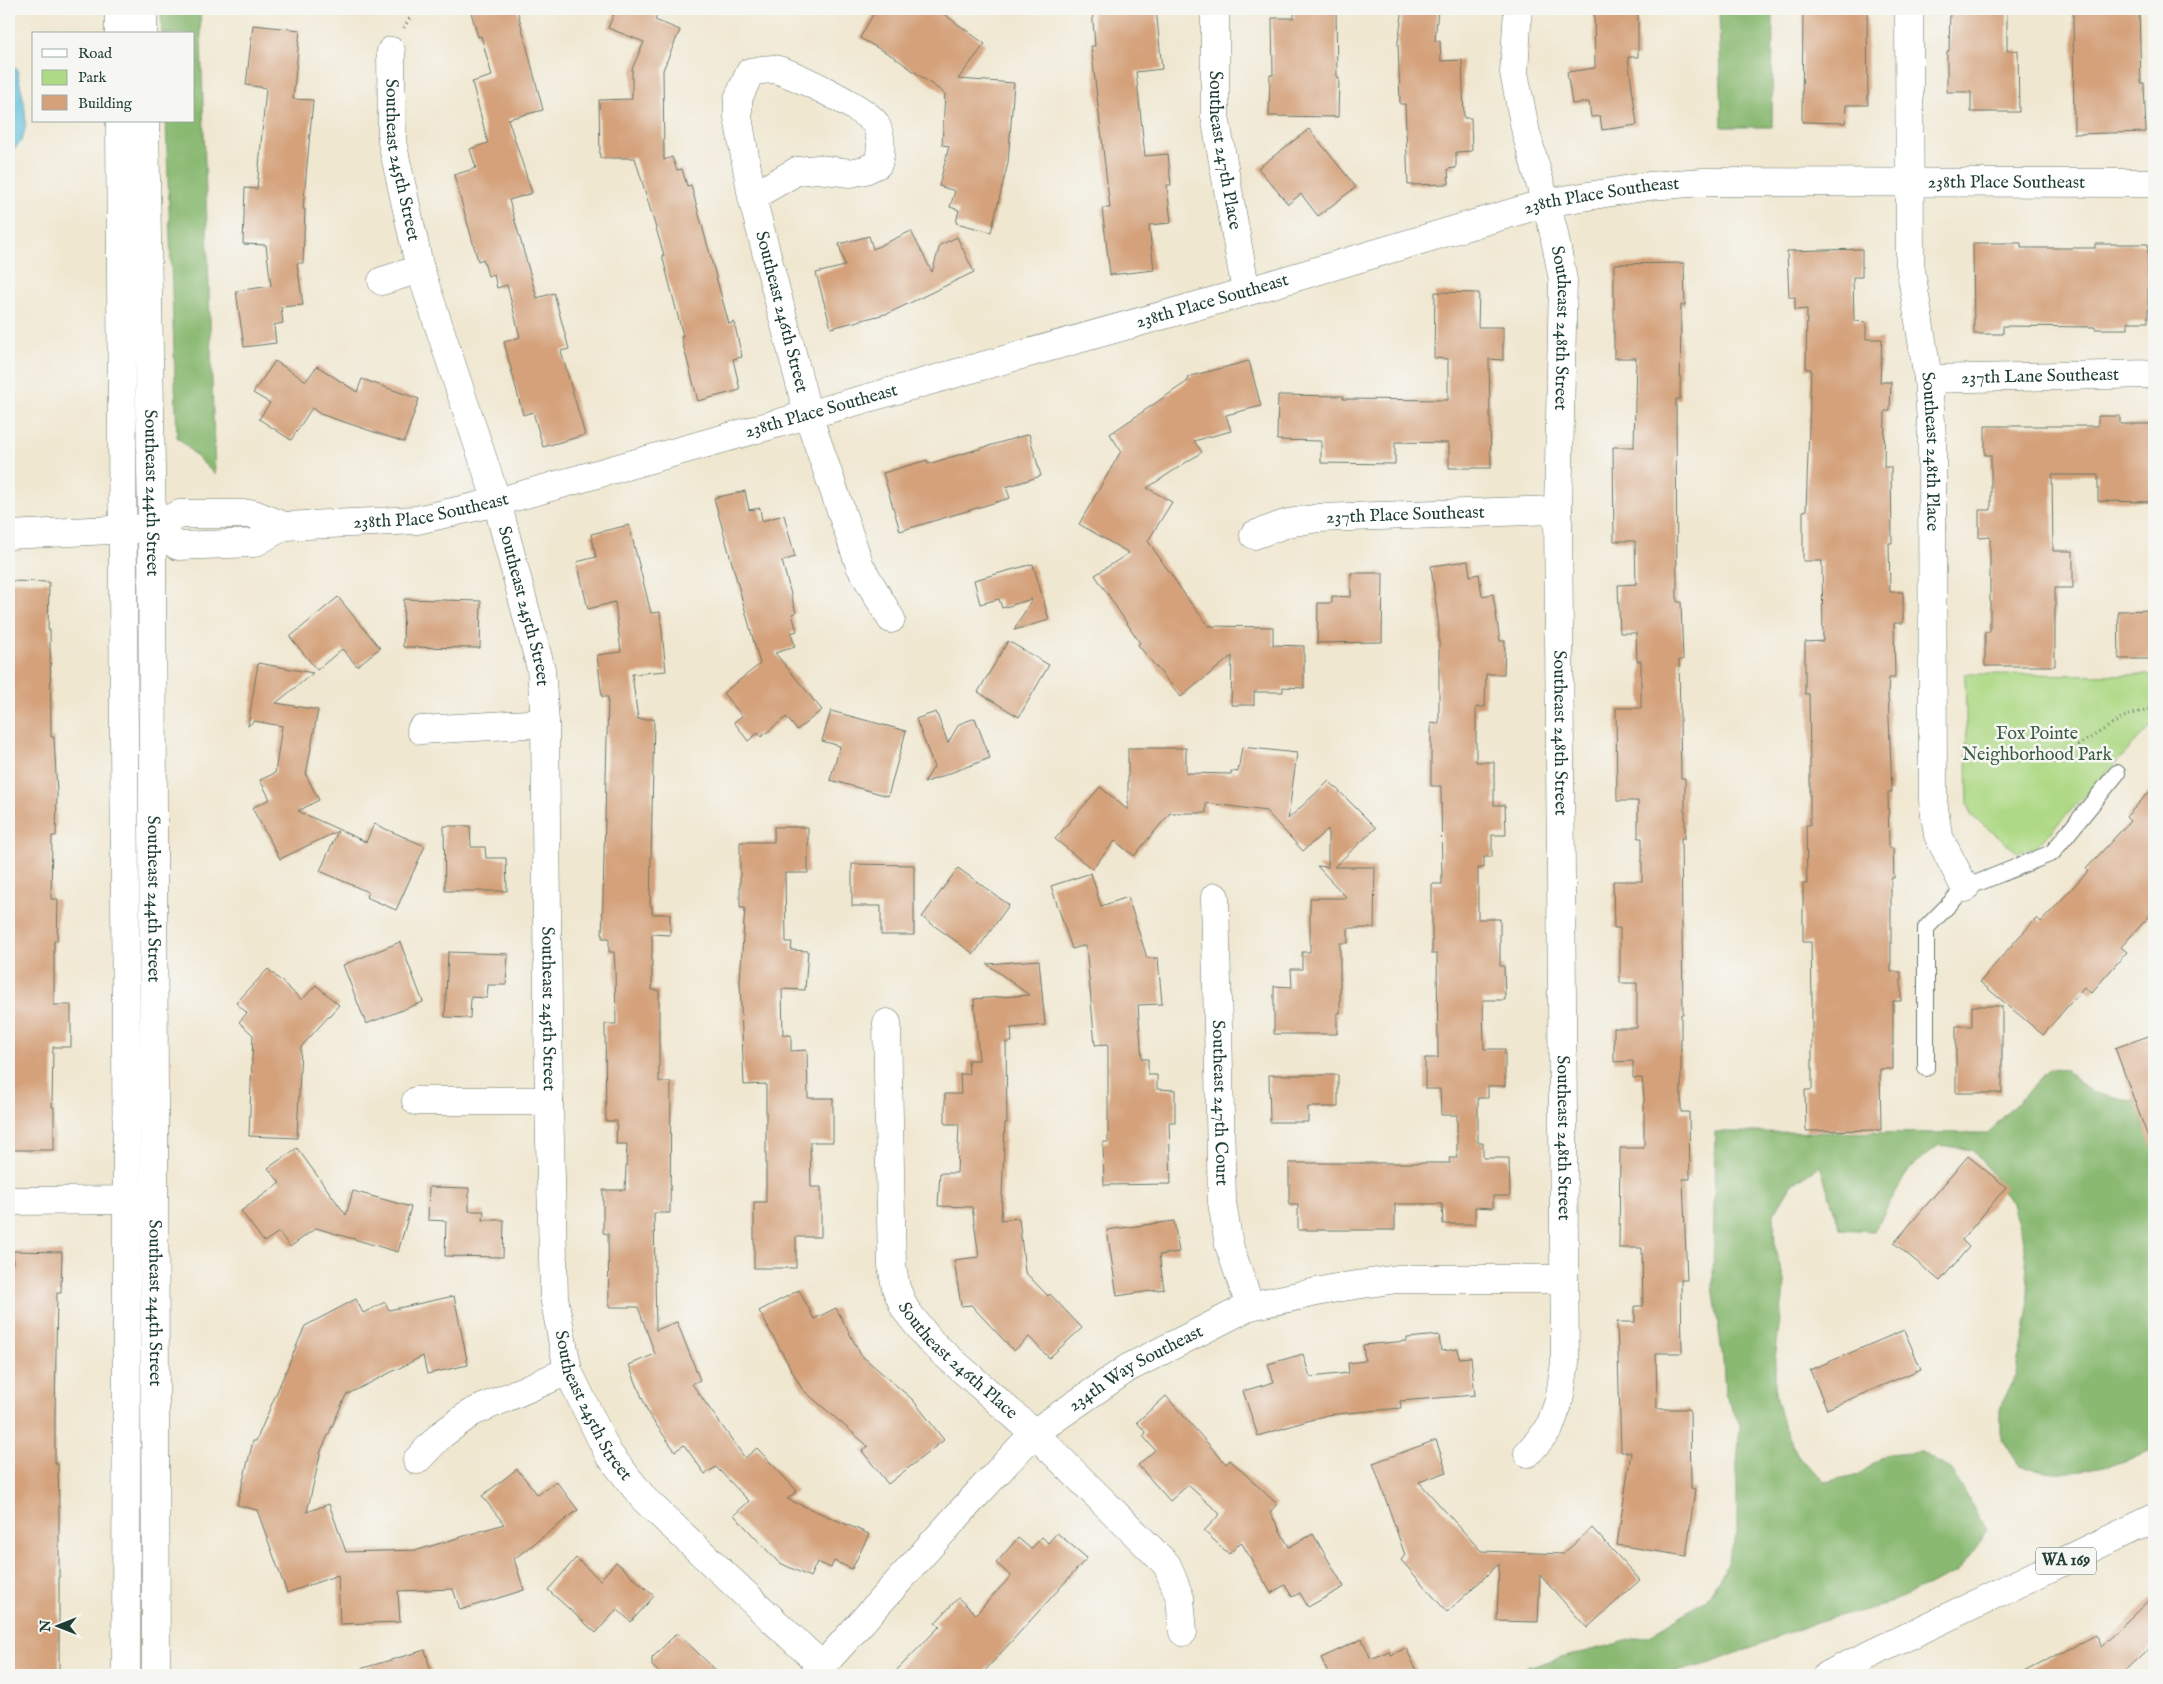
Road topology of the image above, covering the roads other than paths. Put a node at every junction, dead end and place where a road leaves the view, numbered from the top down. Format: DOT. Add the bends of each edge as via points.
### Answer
graph roads {
  1 [pos="119,9"];
  2 [pos="142,9"];
  3 [pos="1215,9"];
  4 [pos="1518,9"];
  5 [pos="1909,9"];
  6 [pos="119,32"];
  7 [pos="143,32"];
  8 [pos="390,51"];
  9 [pos="120,122"];
  10 [pos="145,122"];
  11 [pos="1909,182"];
  12 [pos="2154,183"];
  13 [pos="752,197"];
  14 [pos="1545,204"];
  15 [pos="420,269"];
  16 [pos="382,281"];
  17 [pos="1246,292"];
  18 [pos="2154,374"];
  19 [pos="1928,379"];
  20 [pos="808,415"];
  21 [pos="497,502"];
  22 [pos="1558,510"];
  23 [pos="152,528"];
  24 [pos="124,530"];
  25 [pos="1254,534"];
  26 [pos="9,535"];
  27 [pos="891,618"];
  28 [pos="546,723"];
  29 [pos="421,730"];
  30 [pos="2118,773"];
  31 [pos="1965,888"];
  32 [pos="1215,897"];
  33 [pos="887,1023"];
  34 [pos="1926,1068"];
  35 [pos="416,1101"];
  36 [pos="549,1101"];
  37 [pos="127,1200"];
  38 [pos="155,1200"];
  39 [pos="9,1201"];
  40 [pos="1564,1279"];
  41 [pos="1250,1306"];
  42 [pos="568,1371"];
  43 [pos="1034,1433"];
  44 [pos="1528,1453"];
  45 [pos="417,1460"];
  46 [pos="2154,1518"];
  47 [pos="1183,1632"];
  48 [pos="823,1672"];
  49 [pos="126,1675"];
  50 [pos="156,1675"];
  51 [pos="1827,1675"];
  1 -- 6 [label="street"];
  2 -- 7 [label="street"];
  3 -- 17 [label="street, Southeast 247th Place" via="1215,116"];
  4 -- 14 [label="street, Southeast 248th Street" via="1514,73"];
  5 -- 11 [label="street, Southeast 248th Place"];
  8 -- 15 [label="street, Southeast 245th Street" via="392,142"];
  9 -- 24 [label="street, Southeast 244th Street"];
  10 -- 23 [label="street, Southeast 244th Street"];
  11 -- 12 [label="street, 238th Place Southeast"];
  11 -- 14 [label="street, 238th Place Southeast" via="1703,182 1649,186"];
  11 -- 19 [label="street, Southeast 248th Place" via="1910,264"];
  13 -- 13 [label="street, Southeast 246th Street" via="738,117 738,99 750,72 773,69 790,73 863,111 874,121 882,151 878,164 850,173 796,171"];
  13 -- 20 [label="street, Southeast 246th Street"];
  14 -- 17 [label="street, 238th Place Southeast"];
  14 -- 22 [label="street, Southeast 248th Street" via="1562,280"];
  15 -- 16 [label="street"];
  15 -- 21 [label="street, Southeast 245th Street"];
  17 -- 20 [label="street, 238th Place Southeast"];
  18 -- 19 [label="street, 237th Lane Southeast"];
  19 -- 31 [label="street, Southeast 248th Place" via="1932,437 1933,801 1938,835"];
  20 -- 21 [label="street, 238th Place Southeast"];
  20 -- 27 [label="street, Southeast 246th Street" via="860,566"];
  21 -- 23 [label="street, 238th Place Southeast" via="417,520 284,526 254,543 178,546"];
  21 -- 28 [label="street, Southeast 245th Street" via="541,669"];
  22 -- 25 [label="street, 237th Place Southeast" via="1319,518 1288,523"];
  22 -- 40 [label="street, Southeast 248th Street"];
  23 -- 24 [label="street"];
  23 -- 38 [label="street, Southeast 244th Street"];
  24 -- 26 [label="street"];
  24 -- 37 [label="street, Southeast 244th Street"];
  28 -- 29 [label="street"];
  28 -- 36 [label="street, Southeast 245th Street"];
  30 -- 31 [label="lane" via="2052,853"];
  31 -- 34 [label="lane" via="1926,928"];
  32 -- 41 [label="street, Southeast 247th Court" via="1222,1202 1229,1245"];
  33 -- 43 [label="street, Southeast 246th Place" via="892,1266 896,1288 906,1309 931,1342"];
  35 -- 36 [label="street"];
  36 -- 42 [label="street, Southeast 245th Street" via="554,1297"];
  37 -- 38 [label="street"];
  37 -- 39 [label="street"];
  37 -- 49 [label="street, Southeast 244th Street"];
  38 -- 50 [label="street, Southeast 244th Street"];
  40 -- 41 [label="street, 234th Way Southeast" via="1396,1279"];
  40 -- 44 [label="street, Southeast 248th Street" via="1565,1363 1559,1401 1549,1429"];
  41 -- 43 [label="street, 234th Way Southeast" via="1128,1368"];
  42 -- 45 [label="street" via="470,1413 441,1435"];
  42 -- 48 [label="street, Southeast 245th Street" via="608,1453 644,1498"];
  43 -- 47 [label="street, Southeast 246th Place" via="1167,1565 1180,1598"];
  43 -- 48 [label="street, 234th Way Southeast"];
  46 -- 51 [label="street, WA 169"];
}
